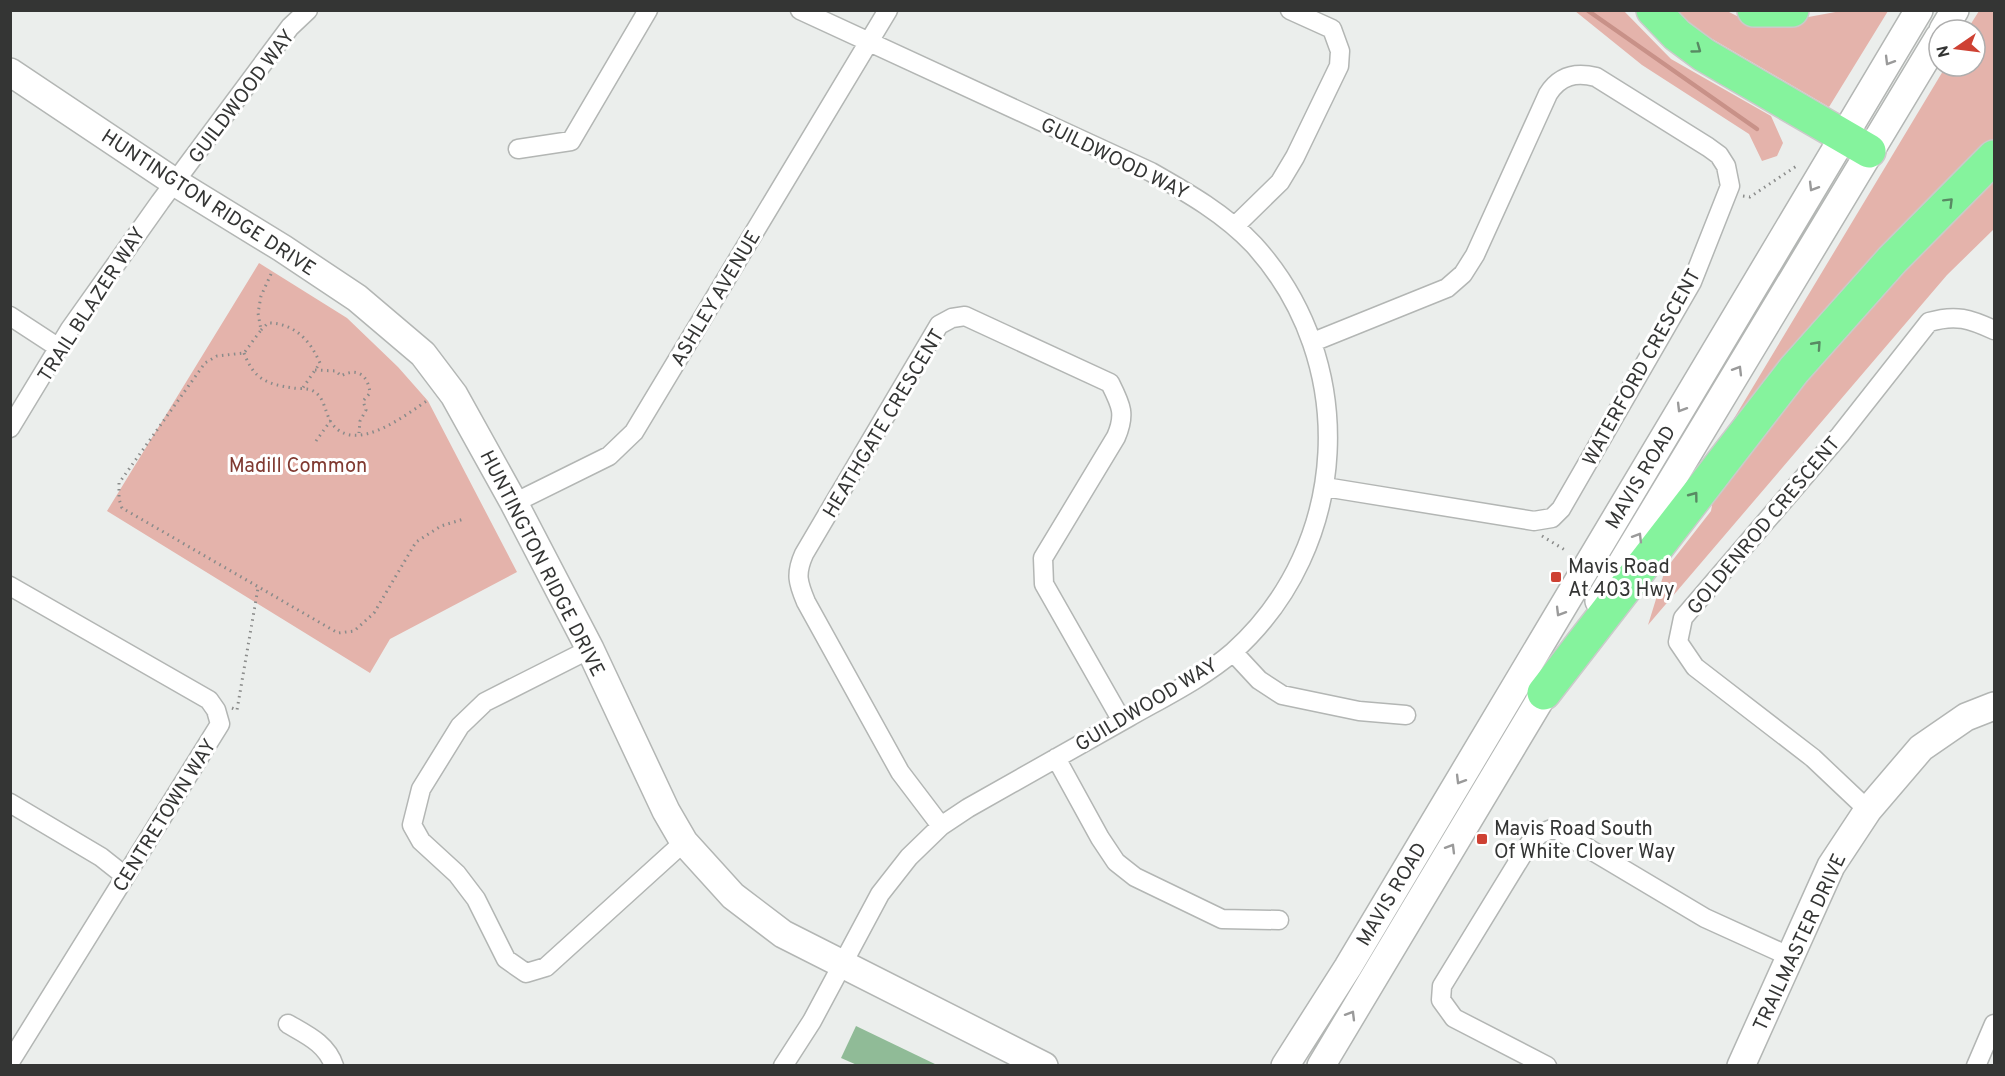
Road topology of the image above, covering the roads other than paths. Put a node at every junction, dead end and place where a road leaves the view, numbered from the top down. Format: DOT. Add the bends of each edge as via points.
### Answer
graph roads {
  1 [pos="648,10"];
  2 [pos="800,10"];
  3 [pos="888,10"];
  4 [pos="1290,10"];
  5 [pos="1653,10"];
  6 [pos="1754,10"];
  7 [pos="1792,10"];
  8 [pos="1919,10"];
  9 [pos="303,12"];
  10 [pos="868,44"];
  11 [pos="1927,52"];
  12 [pos="10,72"];
  13 [pos="1856,144"];
  14 [pos="518,149"];
  15 [pos="1995,157"];
  16 [pos="176,183"];
  17 [pos="1235,226"];
  18 [pos="10,316"];
  19 [pos="1995,330"];
  20 [pos="1313,342"];
  21 [pos="59,348"];
  22 [pos="10,429"];
  23 [pos="1325,487"];
  24 [pos="514,503"];
  25 [pos="10,586"];
  26 [pos="590,649"];
  27 [pos="1233,651"];
  28 [pos="1544,693"];
  29 [pos="1995,706"];
  30 [pos="1406,715"];
  31 [pos="1122,721"];
  32 [pos="1056,758"];
  33 [pos="10,803"];
  34 [pos="1868,810"];
  35 [pos="941,826"];
  36 [pos="684,842"];
  37 [pos="126,876"];
  38 [pos="1279,920"];
  39 [pos="1791,957"];
  40 [pos="841,964"];
  41 [pos="288,1023"];
  42 [pos="1995,1024"];
  43 [pos="10,1062"];
  44 [pos="334,1065"];
  45 [pos="783,1065"];
  46 [pos="1044,1065"];
  47 [pos="1285,1065"];
  48 [pos="1321,1065"];
  49 [pos="1547,1065"];
  50 [pos="1741,1065"];
  51 [pos="1976,1065"];
  1 -- 14 [label="street" via="571,141"];
  2 -- 10 [label="street, GUILDWOOD WAY"];
  3 -- 10 [label="street, ASHLEY AVENUE"];
  4 -- 17 [label="street" via="1332,30 1340,51 1338,66 1280,182"];
  5 -- 13 [label="highway, one-way" via="1704,55"];
  6 -- 7 [label="highway"];
  8 -- 13 [label="main road, MAVIS ROAD, one-way"];
  9 -- 16 [label="street, GUILDWOOD WAY"];
  10 -- 17 [label="street, GUILDWOOD WAY" via="1151,172"];
  10 -- 24 [label="street, ASHLEY AVENUE" via="634,432 609,456"];
  11 -- 13 [label="main road, MAVIS ROAD"];
  12 -- 16 [label="main road, HUNTINGTON RIDGE DRIVE"];
  28 -- 13 [label="main road, MAVIS ROAD, one-way"];
  13 -- 47 [label="main road, MAVIS ROAD, one-way"];
  28 -- 15 [label="highway, one-way" via="1794,370 1892,260"];
  16 -- 21 [label="street, TRAIL BLAZER WAY"];
  16 -- 24 [label="main road, HUNTINGTON RIDGE DRIVE" via="357,298 423,354 454,395"];
  17 -- 20 [label="street, GUILDWOOD WAY" via="1278,276"];
  18 -- 21 [label="street"];
  19 -- 34 [label="street, GOLDENROD CRESCENT" via="1947,316 1929,322 1840,435 1683,618 1679,629 1678,642 1695,667 1813,758"];
  20 -- 23 [label="street, GUILDWOOD WAY" via="1326,399"];
  20 -- 23 [label="street, WATERFORD CRESCENT" via="1447,288 1463,274 1548,94 1566,76 1582,73 1596,77 1708,147 1726,166 1730,186 1692,282 1561,509 1552,518 1534,521"];
  21 -- 22 [label="street, TRAIL BLAZER WAY"];
  23 -- 27 [label="street, GUILDWOOD WAY" via="1303,560 1275,604"];
  24 -- 26 [label="main road, HUNTINGTON RIDGE DRIVE"];
  25 -- 37 [label="street, CENTRETOWN WAY" via="213,705 220,724"];
  26 -- 36 [label="main road, HUNTINGTON RIDGE DRIVE"];
  26 -- 36 [label="street" via="485,702 460,726 421,789 412,825 476,899 506,959 526,973 546,967"];
  27 -- 30 [label="street" via="1259,680 1282,695 1359,711"];
  27 -- 31 [label="street, GUILDWOOD WAY" via="1186,685"];
  48 -- 28 [label="main road, MAVIS ROAD, one-way"];
  29 -- 34 [label="main road, TRAILMASTER DRIVE" via="1966,717 1921,748"];
  31 -- 32 [label="street, GUILDWOOD WAY"];
  31 -- 35 [label="street, HEATHGATE CRESCENT" via="1044,584 1043,558 1116,437 1123,422 1120,404 1110,383 965,316 952,318 939,325 804,555 797,580 900,772"];
  32 -- 35 [label="street, GUILDWOOD WAY"];
  32 -- 38 [label="street" via="1116,862 1135,878 1222,919"];
  33 -- 37 [label="street"];
  34 -- 39 [label="main road, TRAILMASTER DRIVE" via="1831,866"];
  35 -- 40 [label="street, GUILDWOOD WAY" via="909,857 880,894"];
  36 -- 40 [label="main road, HUNTINGTON RIDGE DRIVE" via="733,896 783,934"];
  37 -- 43 [label="street, CENTRETOWN WAY"];
  39 -- 49 [label="street" via="1706,918 1554,828 1547,831 1529,844 1442,986 1441,1000 1454,1018"];
  39 -- 50 [label="main road, TRAILMASTER DRIVE"];
  40 -- 45 [label="street, GUILDWOOD WAY" via="812,1021"];
  40 -- 46 [label="main road, HUNTINGTON RIDGE DRIVE"];
  41 -- 44 [label="street" via="316,1040"];
  42 -- 51 [label="street"];
}
